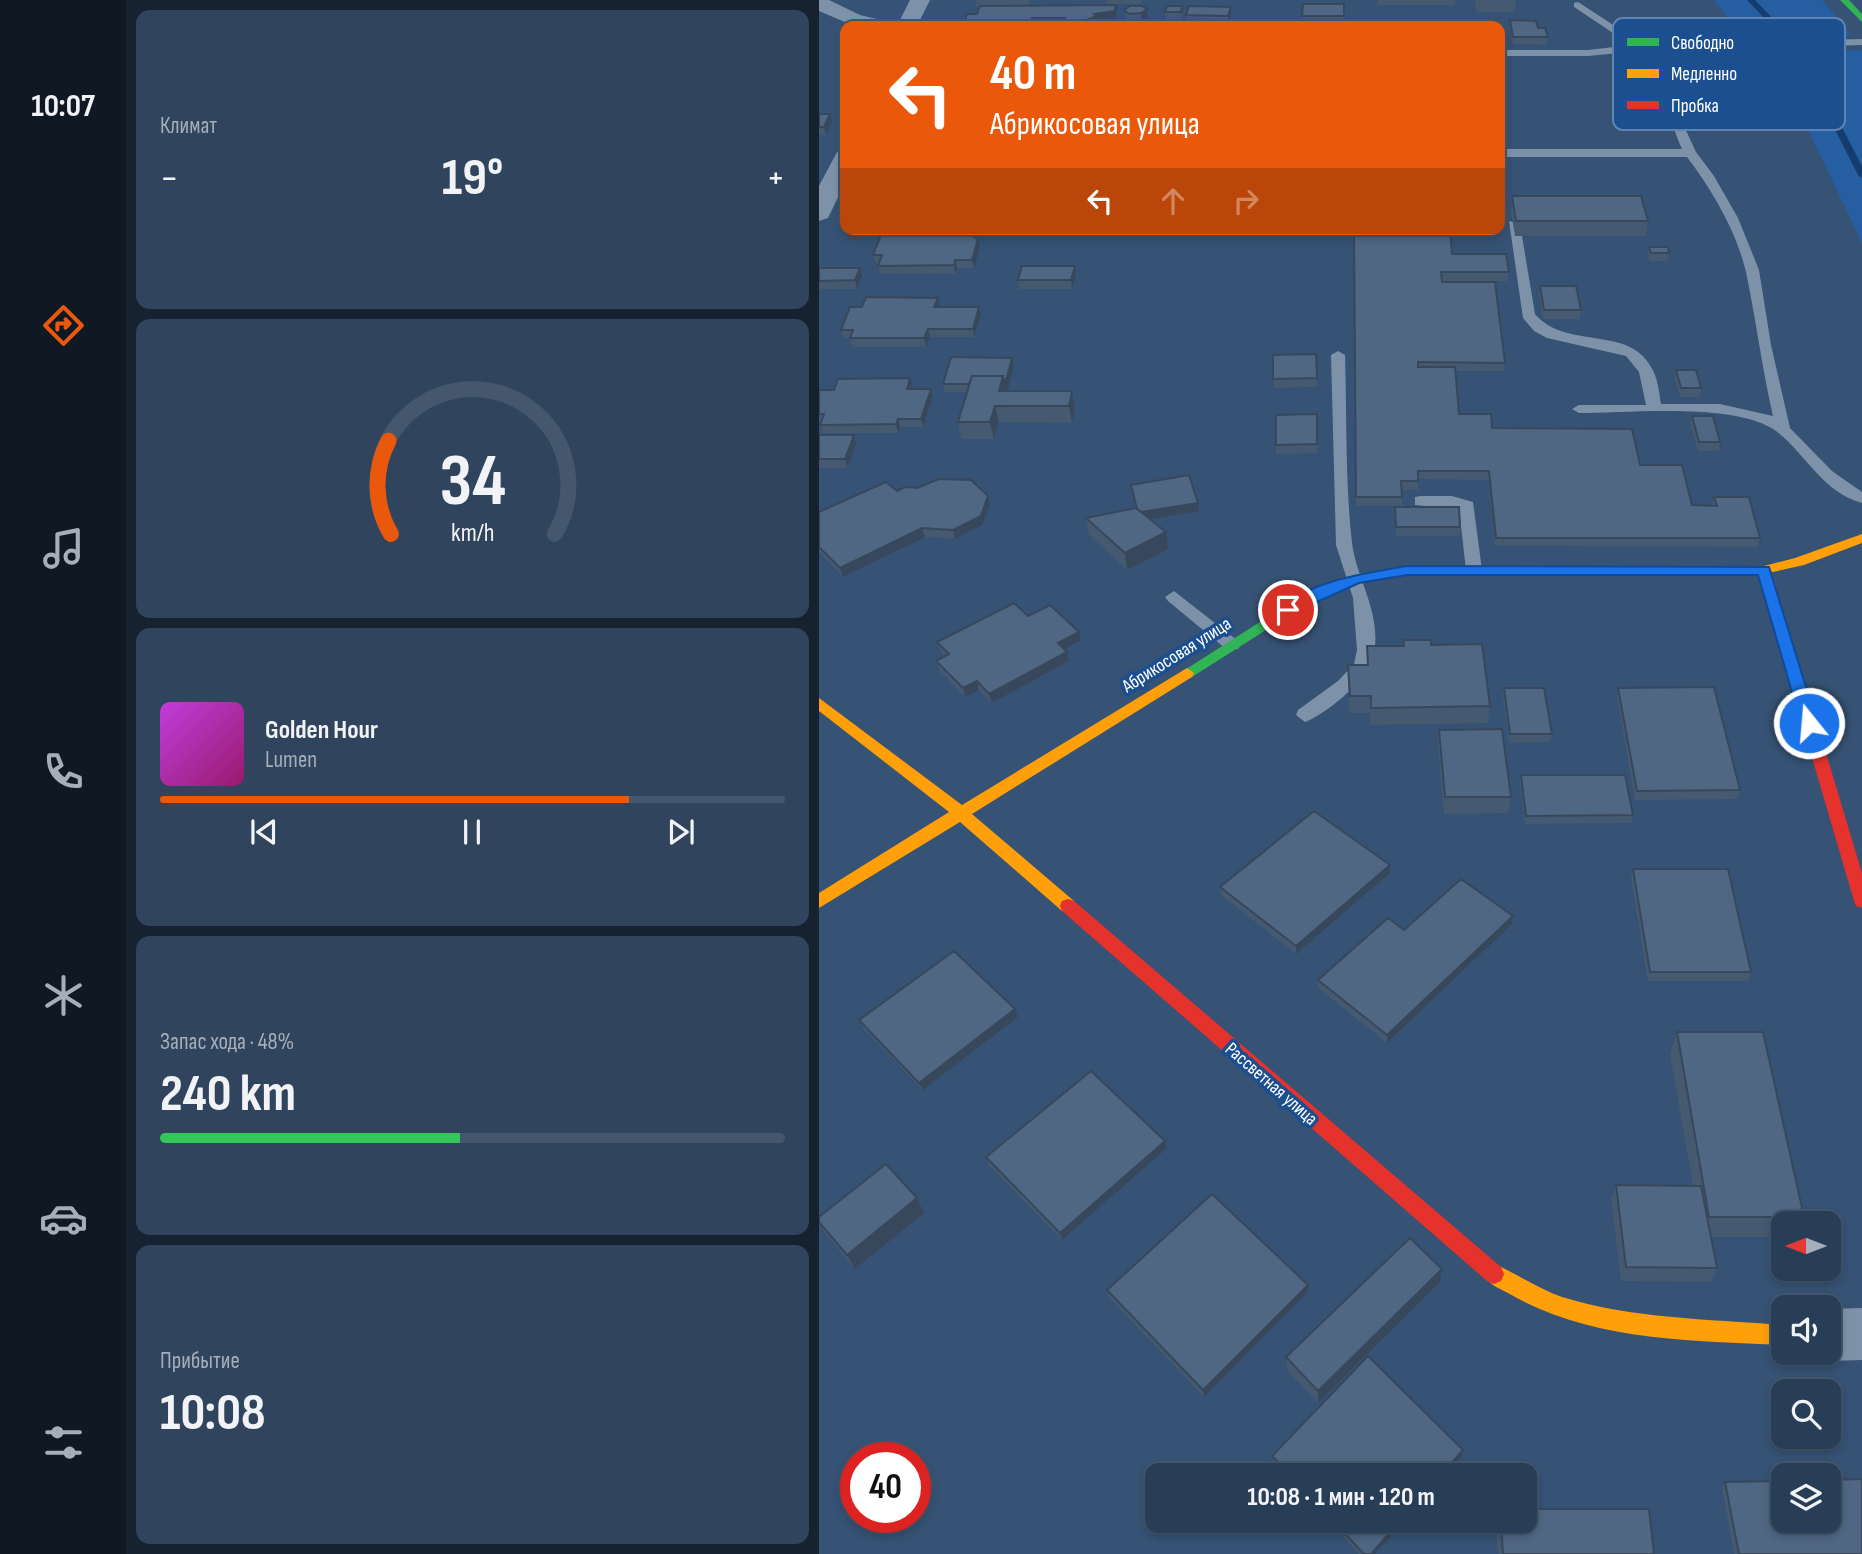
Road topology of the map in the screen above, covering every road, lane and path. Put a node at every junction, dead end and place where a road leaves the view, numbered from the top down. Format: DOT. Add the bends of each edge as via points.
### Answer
graph roads {
  1 [pos="920,0"];
  2 [pos="1844,0"];
  3 [pos="819,3"];
  4 [pos="1578,5"];
  5 [pos="1862,19"];
  6 [pos="859,21"];
  7 [pos="910,21"];
  8 [pos="1613,29"];
  9 [pos="1613,51"];
  10 [pos="1505,53"];
  11 [pos="1680,130"];
  12 [pos="1505,153"];
  13 [pos="1691,153"];
  14 [pos="840,168"];
  15 [pos="819,213"];
  16 [pos="1514,224"];
  17 [pos="1338,355"];
  18 [pos="1579,409"];
  19 [pos="1655,409"];
  20 [pos="1783,429"];
  21 [pos="1862,498"];
  22 [pos="1422,501"];
  23 [pos="1862,538"];
  24 [pos="1474,570"];
  25 [pos="1764,570"];
  26 [pos="1357,579"];
  27 [pos="1174,597"];
  28 [pos="1232,645"];
  29 [pos="819,703"];
  30 [pos="1305,715"];
  31 [pos="960,812"];
  32 [pos="819,901"];
  33 [pos="1862,901"];
  34 [pos="1771,1334"];
  35 [pos="1862,1334"];
  36 [pos="1841,1335"];
  1 -- 7 [label="street"];
  2 -- 5 [label="street"];
  3 -- 6 [label="street"];
  4 -- 8 [label="lane"];
  9 -- 10 [label="lane"];
  11 -- 13 [label="lane"];
  12 -- 13 [label="lane"];
  13 -- 20 [label="lane" via="1732,218 1752,270 1763,345"];
  14 -- 15 [label="street"];
  16 -- 19 [label="lane" via="1533,324 1552,336 1623,350 1639,358"];
  17 -- 26 [label="lane" via="1344,545"];
  18 -- 19 [label="lane"];
  19 -- 20 [label="lane" via="1737,410"];
  20 -- 21 [label="lane" via="1822,474"];
  22 -- 24 [label="lane" via="1467,506"];
  23 -- 25 [label="street, Абрикосовая улица"];
  24 -- 25 [label="street, Абрикосовая улица"];
  24 -- 26 [label="street, Абрикосовая улица" via="1407,570"];
  25 -- 33 [label="street"];
  26 -- 28 [label="street, Абрикосовая улица" via="1307,598"];
  26 -- 30 [label="lane" via="1366,650 1362,666"];
  27 -- 28 [label="lane"];
  28 -- 31 [label="street, Абрикосовая улица"];
  29 -- 31 [label="street, Рассветная улица"];
  31 -- 32 [label="street, Абрикосовая улица"];
  31 -- 34 [label="street, Рассветная улица" via="1483,1266 1513,1286 1570,1308"];
  35 -- 36 [label="street"];
}
